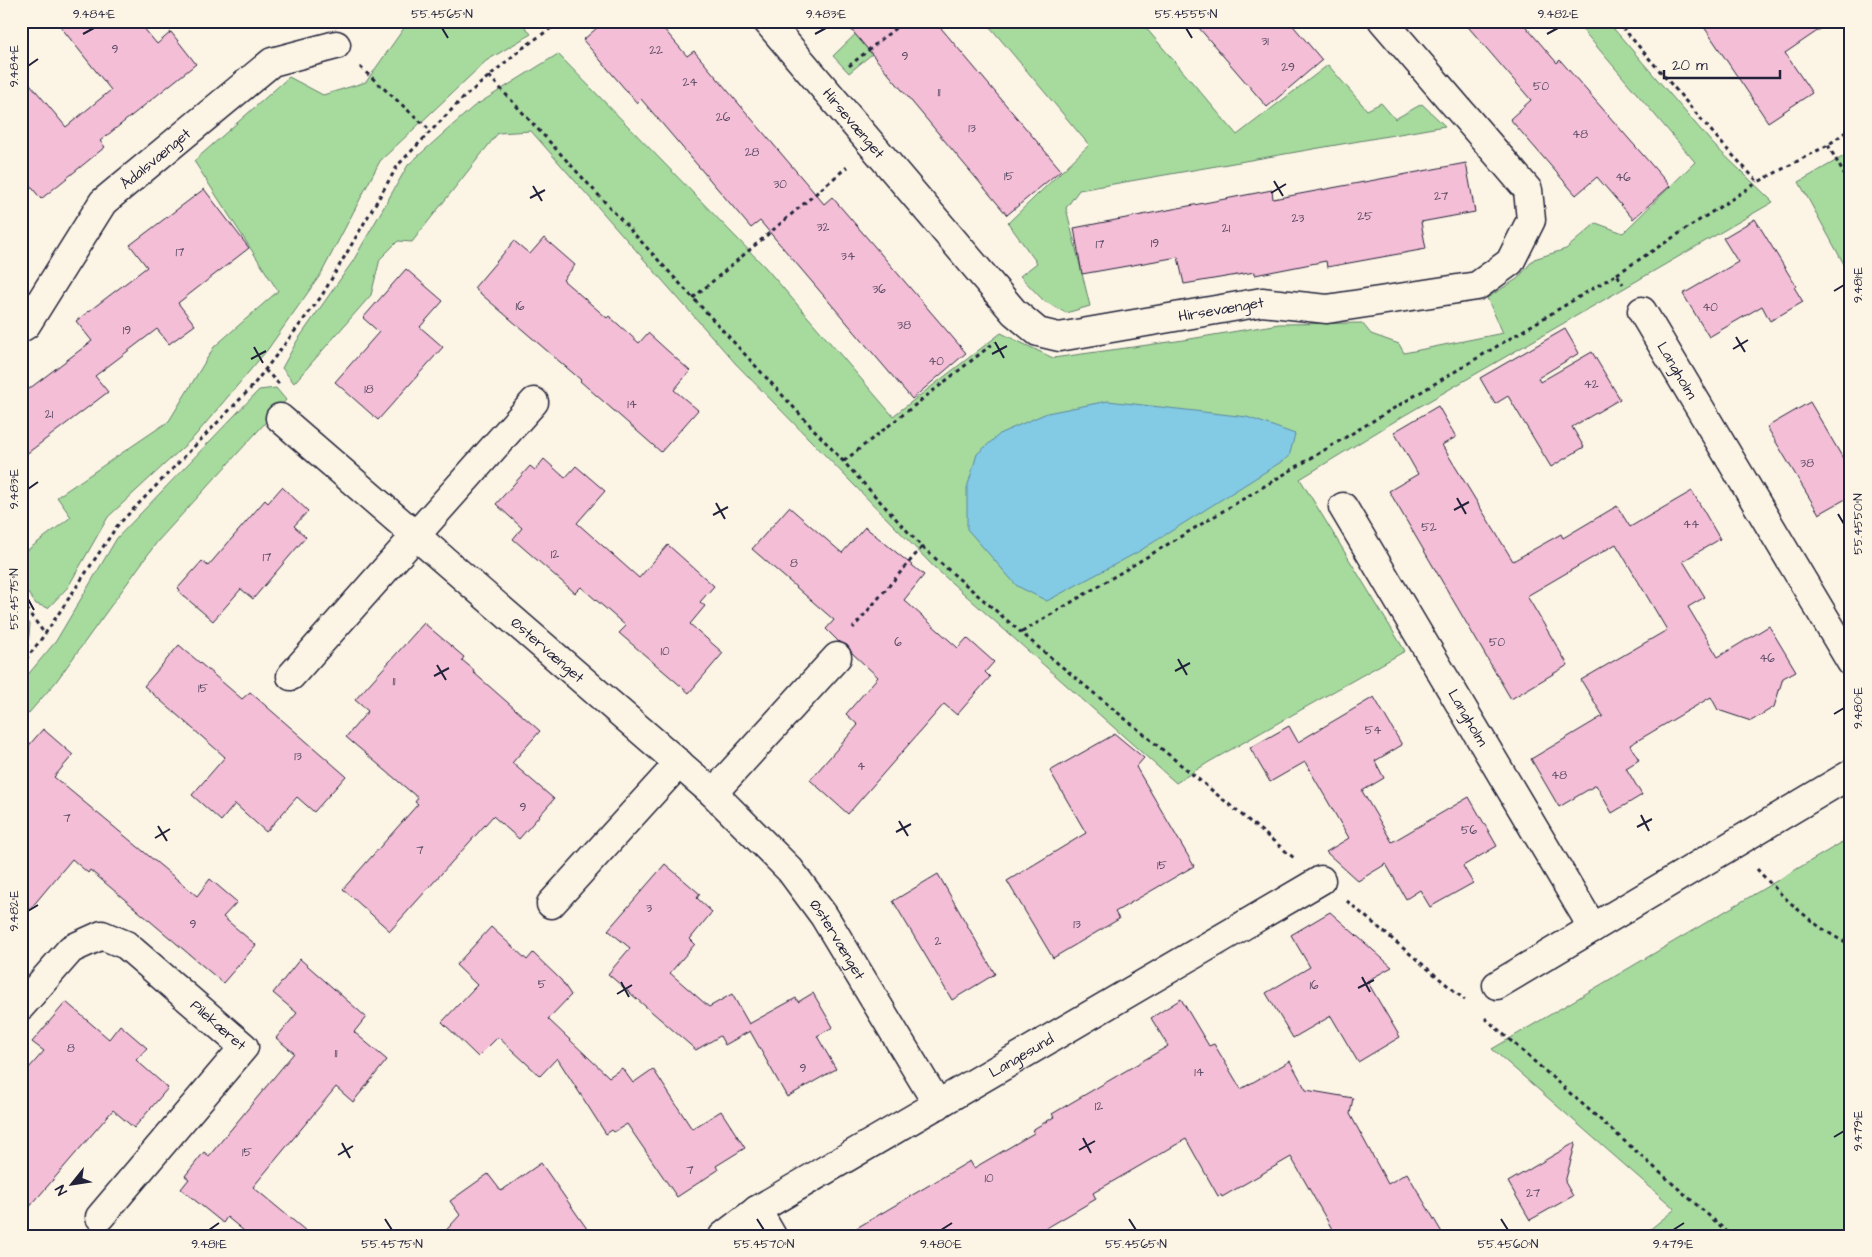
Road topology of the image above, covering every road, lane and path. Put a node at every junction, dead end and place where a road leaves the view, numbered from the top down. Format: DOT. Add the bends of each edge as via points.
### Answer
graph roads {
  1 [pos="561,21"];
  2 [pos="767,21"];
  3 [pos="904,21"];
  4 [pos="1383,21"];
  5 [pos="1617,21"];
  6 [pos="336,45"];
  7 [pos="490,76"];
  8 [pos="823,87"];
  9 [pos="1851,128"];
  10 [pos="431,131"];
  11 [pos="1828,145"];
  12 [pos="872,146"];
  13 [pos="1758,182"];
  14 [pos="1851,187"];
  15 [pos="1617,274"];
  16 [pos="693,298"];
  17 [pos="1642,312"];
  18 [pos="1023,320"];
  19 [pos="21,328"];
  20 [pos="534,402"];
  21 [pos="280,418"];
  22 [pos="844,462"];
  23 [pos="1343,507"];
  24 [pos="416,535"];
  25 [pos="21,602"];
  26 [pos="1022,632"];
  27 [pos="45,634"];
  28 [pos="837,657"];
  29 [pos="1851,662"];
  30 [pos="21,666"];
  31 [pos="291,676"];
  32 [pos="679,763"];
  33 [pos="1851,774"];
  34 [pos="713,793"];
  35 [pos="1735,843"];
  36 [pos="1321,880"];
  37 [pos="551,904"];
  38 [pos="1593,928"];
  39 [pos="1851,944"];
  40 [pos="1497,985"];
  41 [pos="21,1006"];
  42 [pos="938,1105"];
  43 [pos="757,1210"];
  44 [pos="100,1217"];
  45 [pos="723,1236"];
  46 [pos="772,1236"];
  1 -- 7 [label="path"];
  2 -- 8 [label="street, Hirsevænget"];
  3 -- 8 [label="path"];
  4 -- 18 [label="street, Hirsevænget" via="1528,190 1530,220 1510,262 1477,286 1327,309 1262,302 1059,337 1038,332"];
  5 -- 13 [label="path"];
  6 -- 10 [label="path"];
  6 -- 19 [label="street, Ådalsvænget" via="272,62 103,202 26,325"];
  7 -- 10 [label="path"];
  7 -- 16 [label="path"];
  8 -- 12 [label="street, Hirsevænget"];
  9 -- 11 [label="path"];
  10 -- 27 [label="path" via="398,165 321,297 251,388 117,526"];
  11 -- 13 [label="path"];
  11 -- 14 [label="path"];
  12 -- 16 [label="path"];
  12 -- 18 [label="street, Hirsevænget"];
  13 -- 15 [label="path"];
  15 -- 17 [label="path"];
  15 -- 26 [label="path"];
  16 -- 22 [label="path"];
  17 -- 29 [label="street, Langholm"];
  18 -- 22 [label="path"];
  20 -- 24 [label="street"];
  21 -- 24 [label="street, Østervænget"];
  22 -- 28 [label="path" via="922,547 855,625"];
  23 -- 38 [label="street, Langholm"];
  24 -- 31 [label="street"];
  24 -- 32 [label="street, Østervænget"];
  25 -- 27 [label="path"];
  27 -- 30 [label="path"];
  28 -- 34 [label="street"];
  32 -- 34 [label="street, Østervænget"];
  32 -- 37 [label="street"];
  33 -- 35 [label="street"];
  34 -- 42 [label="street, Østervænget" via="790,870 824,916"];
  35 -- 38 [label="street"];
  35 -- 39 [label="path" via="1775,890 1838,940"];
  36 -- 42 [label="street, Langesund"];
  38 -- 40 [label="street"];
  41 -- 44 [label="street, Pilekæret" via="70,949 102,936 126,945 244,1046"];
  42 -- 43 [label="street, Langesund"];
  43 -- 45 [label="street, Langesund"];
  43 -- 46 [label="street"];
}
